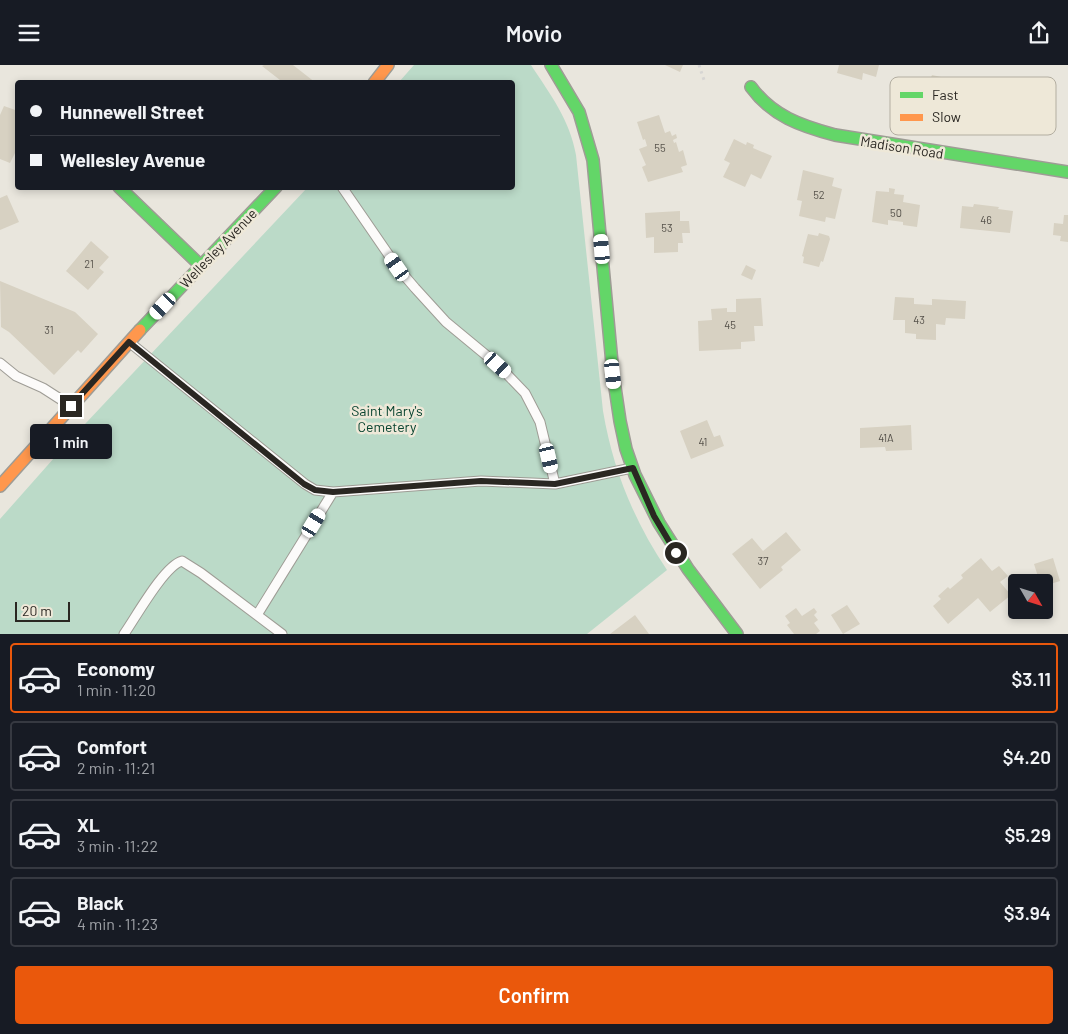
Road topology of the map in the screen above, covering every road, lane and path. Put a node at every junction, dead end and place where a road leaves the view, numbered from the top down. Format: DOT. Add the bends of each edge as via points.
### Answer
graph roads {
  1 [pos="388,65"];
  2 [pos="551,65"];
  3 [pos="699,65"];
  4 [pos="376,80"];
  5 [pos="704,80"];
  6 [pos="751,87"];
  7 [pos="1068,172"];
  8 [pos="122,190"];
  9 [pos="273,190"];
  10 [pos="344,190"];
  11 [pos="201,266"];
  12 [pos="129,342"];
  13 [pos="0,363"];
  14 [pos="71,406"];
  15 [pos="633,468"];
  16 [pos="555,484"];
  17 [pos="0,486"];
  18 [pos="333,492"];
  19 [pos="257,615"];
  20 [pos="124,634"];
  21 [pos="282,634"];
  22 [pos="737,634"];
  1 -- 4 [label="street"];
  2 -- 15 [label="street" via="580,112 593,159 616,396 623,438"];
  3 -- 5 [label="path"];
  6 -- 7 [label="street, Madison Road" via="775,113 831,135"];
  8 -- 11 [label="street"];
  9 -- 11 [label="street, Wellesley Avenue"];
  10 -- 16 [label="lane" via="415,288 446,322 498,365 525,393 540,422"];
  11 -- 12 [label="street, Wellesley Avenue"];
  12 -- 14 [label="street, Wellesley Avenue"];
  12 -- 18 [label="lane" via="304,484 315,490"];
  13 -- 14 [label="lane" via="16,376"];
  14 -- 17 [label="street, Wellesley Avenue"];
  15 -- 16 [label="lane"];
  15 -- 22 [label="street" via="664,534"];
  16 -- 18 [label="lane" via="481,481"];
  18 -- 19 [label="lane"];
  19 -- 20 [label="lane" via="182,561 166,572"];
  19 -- 21 [label="lane"];
}
